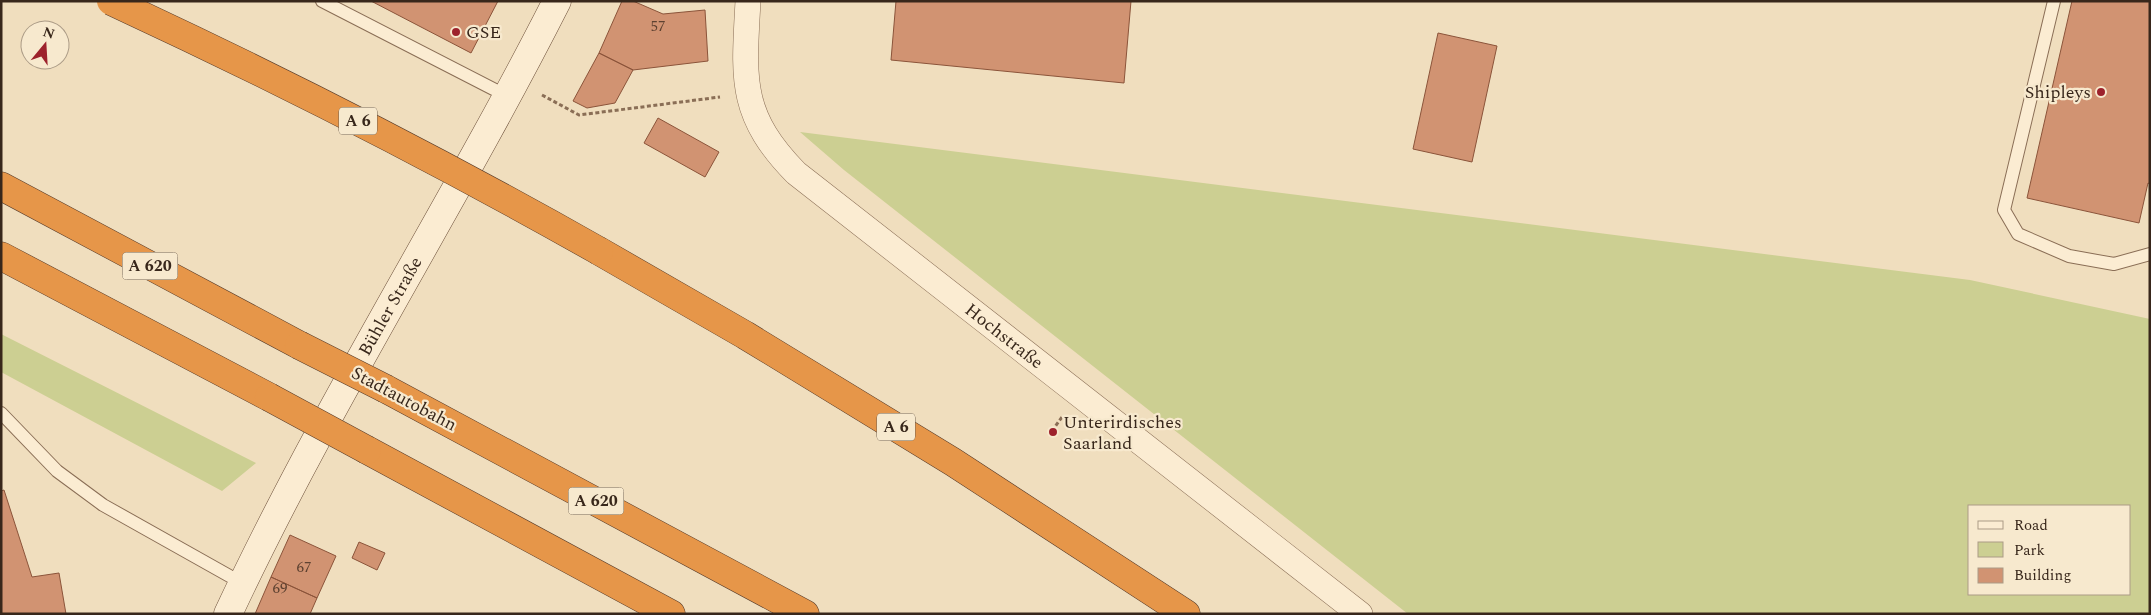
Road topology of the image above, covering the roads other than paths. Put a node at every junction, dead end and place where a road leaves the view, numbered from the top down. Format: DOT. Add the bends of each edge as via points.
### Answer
graph roads {
  1 [pos="111,1"];
  2 [pos="322,1"];
  3 [pos="557,1"];
  4 [pos="748,1"];
  5 [pos="2054,1"];
  6 [pos="511,89"];
  7 [pos="1,186"];
  8 [pos="2150,254"];
  9 [pos="1,256"];
  10 [pos="1,413"];
  11 [pos="242,583"];
  12 [pos="228,614"];
  13 [pos="671,614"];
  14 [pos="806,614"];
  15 [pos="1186,614"];
  16 [pos="1360,614"];
  1 -- 15 [label="highway, A 6, bridge" via="383,134 599,251 745,335 953,462"];
  2 -- 6 [label="lane"];
  3 -- 6 [label="main road, Bühler Straße"];
  4 -- 16 [label="street, Hochstraße" via="745,70 748,94 760,128 776,153 796,173"];
  5 -- 8 [label="lane" via="2004,210 2018,234 2069,256 2114,264"];
  6 -- 11 [label="main road, Bühler Straße" via="272,522"];
  7 -- 14 [label="highway, Stadtautobahn / A 620, bridge"];
  9 -- 13 [label="highway, bridge"];
  10 -- 11 [label="lane" via="57,471 103,505"];
  11 -- 12 [label="main road, Bühler Straße"];
}
